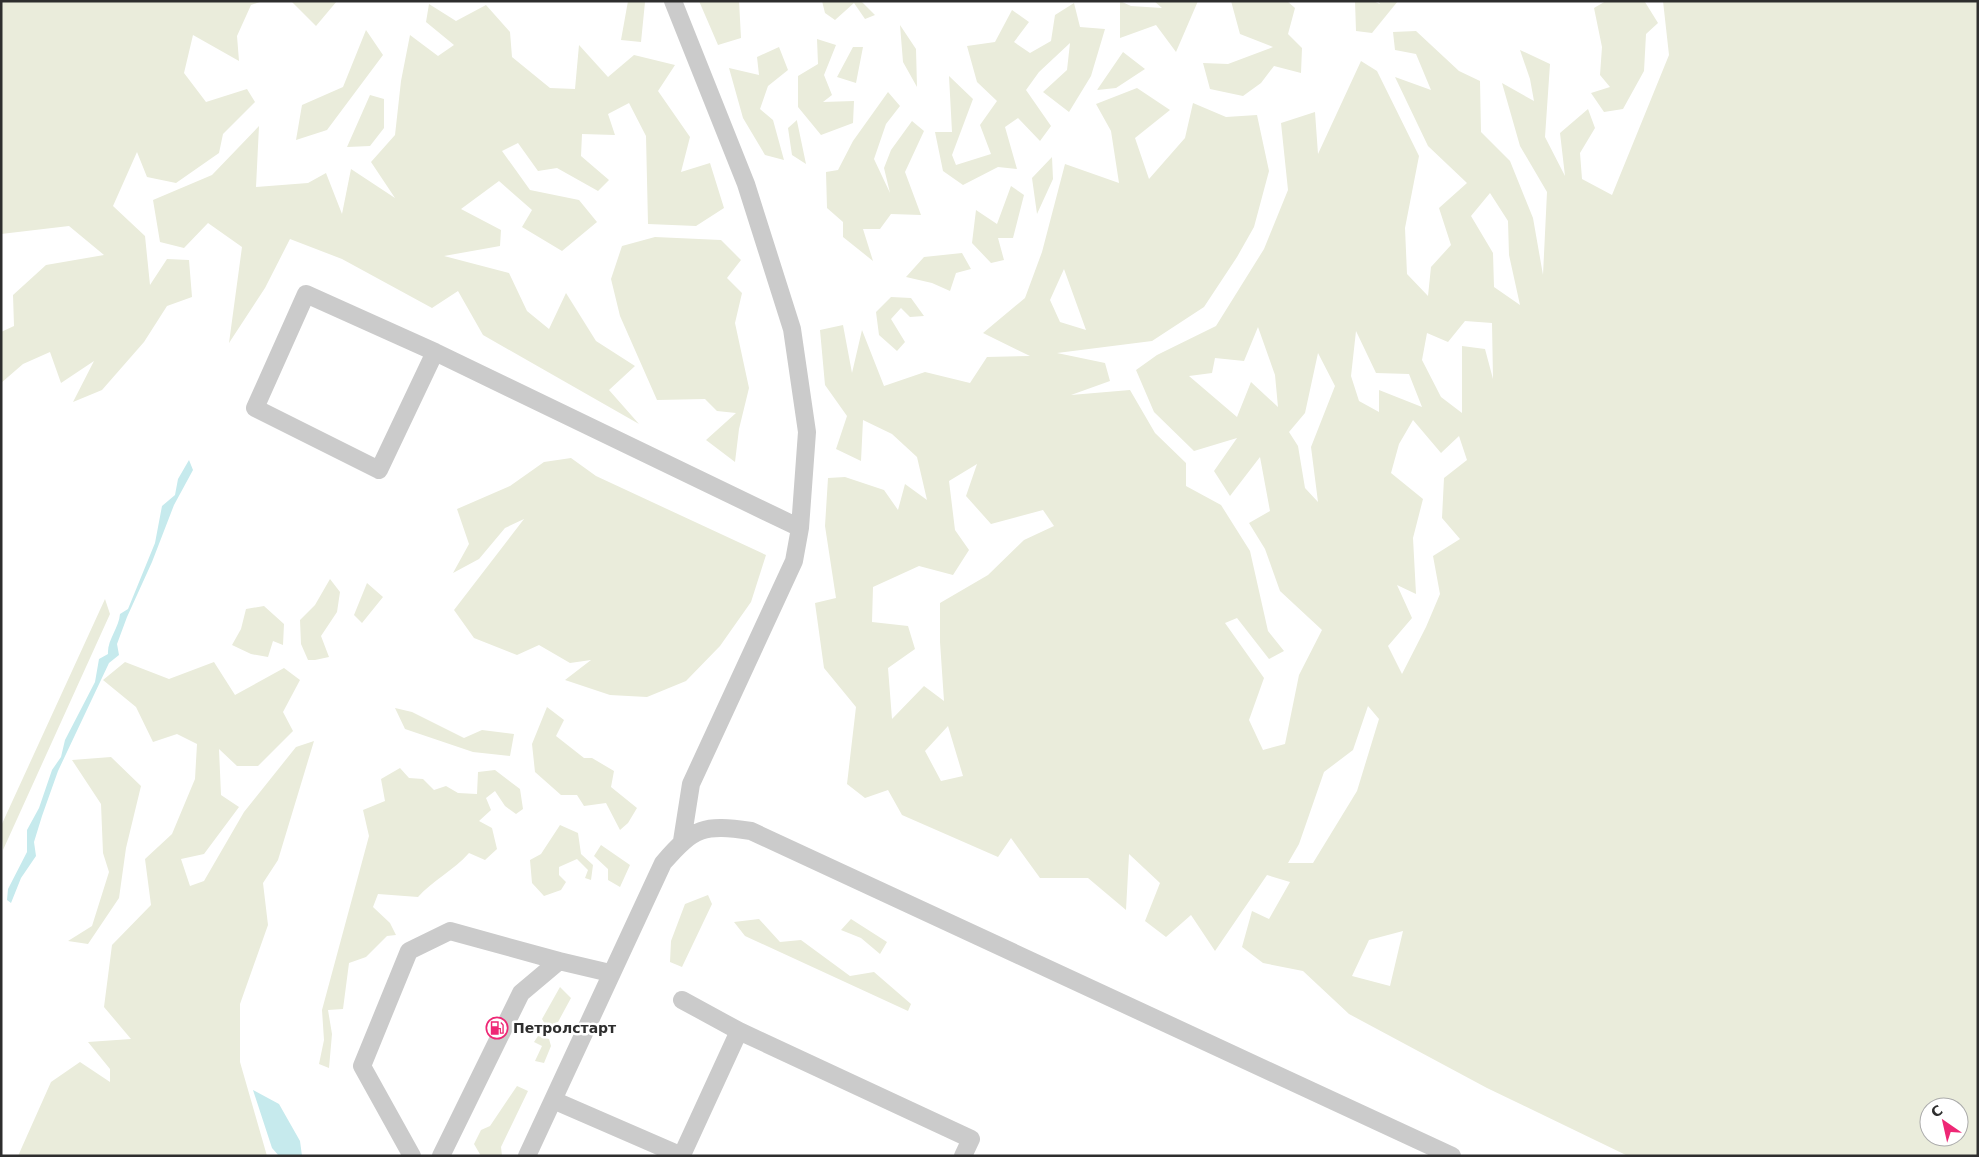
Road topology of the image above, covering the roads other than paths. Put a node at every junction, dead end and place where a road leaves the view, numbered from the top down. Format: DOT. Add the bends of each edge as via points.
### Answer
graph roads {
  1 [pos="673,1"];
  2 [pos="435,352"];
  3 [pos="800,528"];
  4 [pos="682,842"];
  5 [pos="559,962"];
  6 [pos="610,973"];
  7 [pos="682,1000"];
  8 [pos="739,1030"];
  9 [pos="553,1100"];
  10 [pos="682,1155"];
  11 [pos="412,1156"];
  12 [pos="441,1156"];
  13 [pos="527,1156"];
  14 [pos="963,1156"];
  15 [pos="1452,1156"];
  1 -- 3 [label="street" via="746,184 792,330 807,432"];
  2 -- 2 [label="street" via="306,294 255,408 379,470"];
  2 -- 3 [label="street"];
  3 -- 4 [label="street" via="794,562 691,784"];
  4 -- 6 [label="street" via="663,863"];
  4 -- 15 [label="street" via="700,830 722,827 751,831"];
  5 -- 6 [label="street"];
  5 -- 11 [label="street" via="450,930 409,951 362,1066"];
  5 -- 12 [label="street" via="520,993"];
  6 -- 9 [label="street"];
  7 -- 8 [label="street"];
  8 -- 10 [label="street"];
  8 -- 14 [label="street" via="971,1139"];
  9 -- 10 [label="street"];
  9 -- 13 [label="street"];
}
